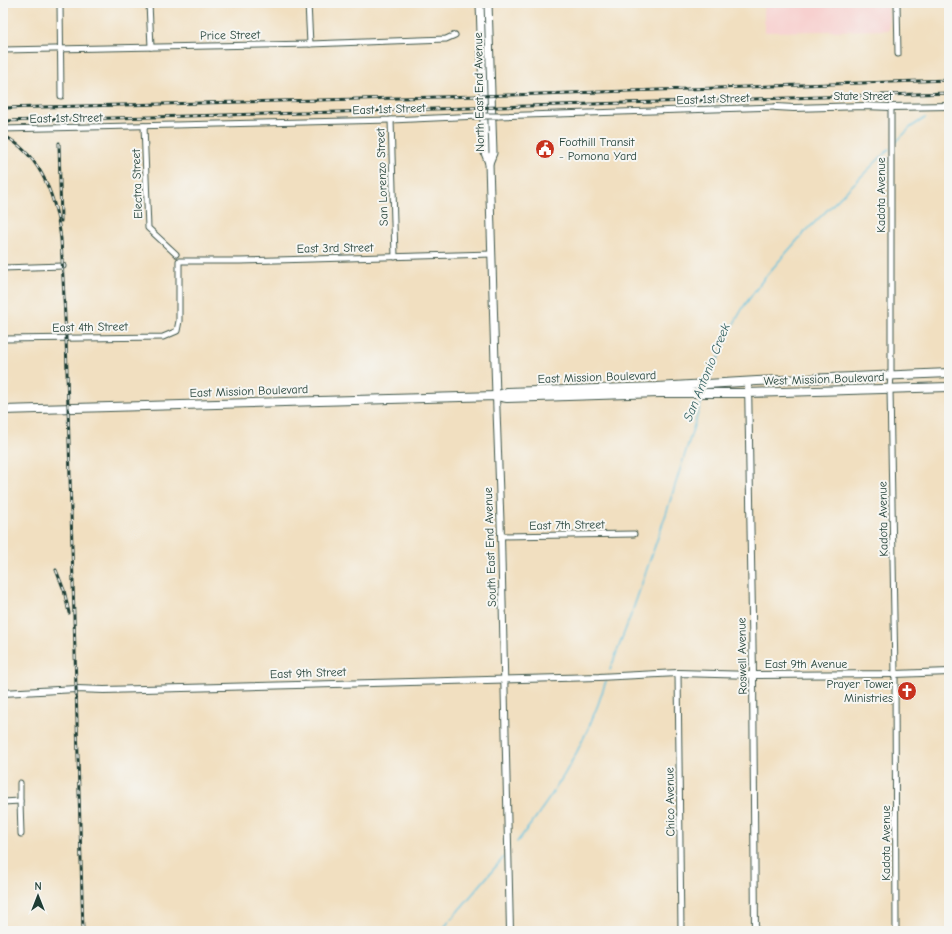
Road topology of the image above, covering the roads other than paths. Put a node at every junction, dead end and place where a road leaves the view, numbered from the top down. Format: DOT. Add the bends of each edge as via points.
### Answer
graph roads {
  1 [pos="60,3"];
  2 [pos="149,3"];
  3 [pos="308,3"];
  4 [pos="480,3"];
  5 [pos="488,3"];
  6 [pos="897,3"];
  7 [pos="455,34"];
  8 [pos="310,44"];
  9 [pos="151,47"];
  10 [pos="60,49"];
  11 [pos="3,50"];
  12 [pos="898,54"];
  13 [pos="61,96"];
  14 [pos="949,106"];
  15 [pos="776,107"];
  16 [pos="891,107"];
  17 [pos="391,120"];
  18 [pos="144,126"];
  19 [pos="3,129"];
  20 [pos="489,163"];
  21 [pos="176,254"];
  22 [pos="492,254"];
  23 [pos="395,257"];
  24 [pos="63,266"];
  25 [pos="3,268"];
  26 [pos="177,331"];
  27 [pos="3,339"];
  28 [pos="949,374"];
  29 [pos="891,375"];
  30 [pos="748,381"];
  31 [pos="949,387"];
  32 [pos="890,389"];
  33 [pos="748,393"];
  34 [pos="700,394"];
  35 [pos="496,396"];
  36 [pos="3,410"];
  37 [pos="634,534"];
  38 [pos="501,536"];
  39 [pos="949,672"];
  40 [pos="678,673"];
  41 [pos="895,674"];
  42 [pos="753,675"];
  43 [pos="614,676"];
  44 [pos="505,679"];
  45 [pos="3,693"];
  46 [pos="20,783"];
  47 [pos="20,801"];
  48 [pos="3,802"];
  49 [pos="21,834"];
  50 [pos="510,931"];
  51 [pos="681,931"];
  52 [pos="755,931"];
  53 [pos="896,931"];
  1 -- 10 [label="street"];
  2 -- 9 [label="street"];
  3 -- 8 [label="street"];
  4 -- 20 [label="main road, North East End Avenue" via="485,153"];
  5 -- 20 [label="main road, North East End Avenue" via="493,153"];
  6 -- 12 [label="street"];
  7 -- 8 [label="street, Price Street" via="446,39"];
  8 -- 9 [label="street, Price Street"];
  9 -- 10 [label="street, Price Street"];
  10 -- 11 [label="street, Price Street"];
  10 -- 13 [label="street"];
  14 -- 16 [label="street, State Street"];
  15 -- 16 [label="street, State Street"];
  15 -- 17 [label="street, East 1st Street, bridge"];
  16 -- 29 [label="street, Kadota Avenue"];
  17 -- 18 [label="street, East 1st Street"];
  17 -- 23 [label="street, San Lorenzo Street"];
  18 -- 19 [label="street, East 1st Street"];
  18 -- 21 [label="street, Electra Street" via="148,228"];
  20 -- 22 [label="main road, South East End Avenue"];
  22 -- 23 [label="street, East 3rd Street"];
  22 -- 35 [label="main road, South East End Avenue"];
  23 -- 26 [label="street, East 3rd Street" via="179,261"];
  24 -- 25 [label="street"];
  26 -- 27 [label="street, East 4th Street" via="163,337"];
  28 -- 29 [label="main road, East Mission Boulevard"];
  29 -- 30 [label="main road, East Mission Boulevard"];
  29 -- 32 [label="street, Kadota Avenue"];
  30 -- 33 [label="street, Roswell Avenue"];
  30 -- 35 [label="main road, East Mission Boulevard" via="507,392"];
  31 -- 32 [label="main road, West Mission Boulevard"];
  32 -- 33 [label="main road, West Mission Boulevard"];
  32 -- 41 [label="street, Kadota Avenue"];
  33 -- 34 [label="main road, West Mission Boulevard"];
  33 -- 42 [label="street, Roswell Avenue"];
  34 -- 35 [label="main road, East Mission Boulevard" via="507,398"];
  35 -- 36 [label="main road, East Mission Boulevard"];
  35 -- 38 [label="street, South East End Avenue"];
  37 -- 38 [label="street, East 7th Street"];
  38 -- 44 [label="street, South East End Avenue"];
  39 -- 41 [label="street, East 9th Avenue"];
  40 -- 42 [label="street, East 9th Avenue"];
  40 -- 43 [label="street, East 9th Avenue"];
  40 -- 51 [label="street, Chico Avenue"];
  41 -- 42 [label="street, East 9th Avenue"];
  41 -- 53 [label="street, Kadota Avenue"];
  42 -- 52 [label="street, Roswell Avenue"];
  43 -- 44 [label="street, East 9th Street"];
  44 -- 45 [label="street, East 9th Street"];
  44 -- 50 [label="street, South East End Avenue"];
  46 -- 47 [label="street"];
  47 -- 48 [label="street"];
  47 -- 49 [label="street"];
}
